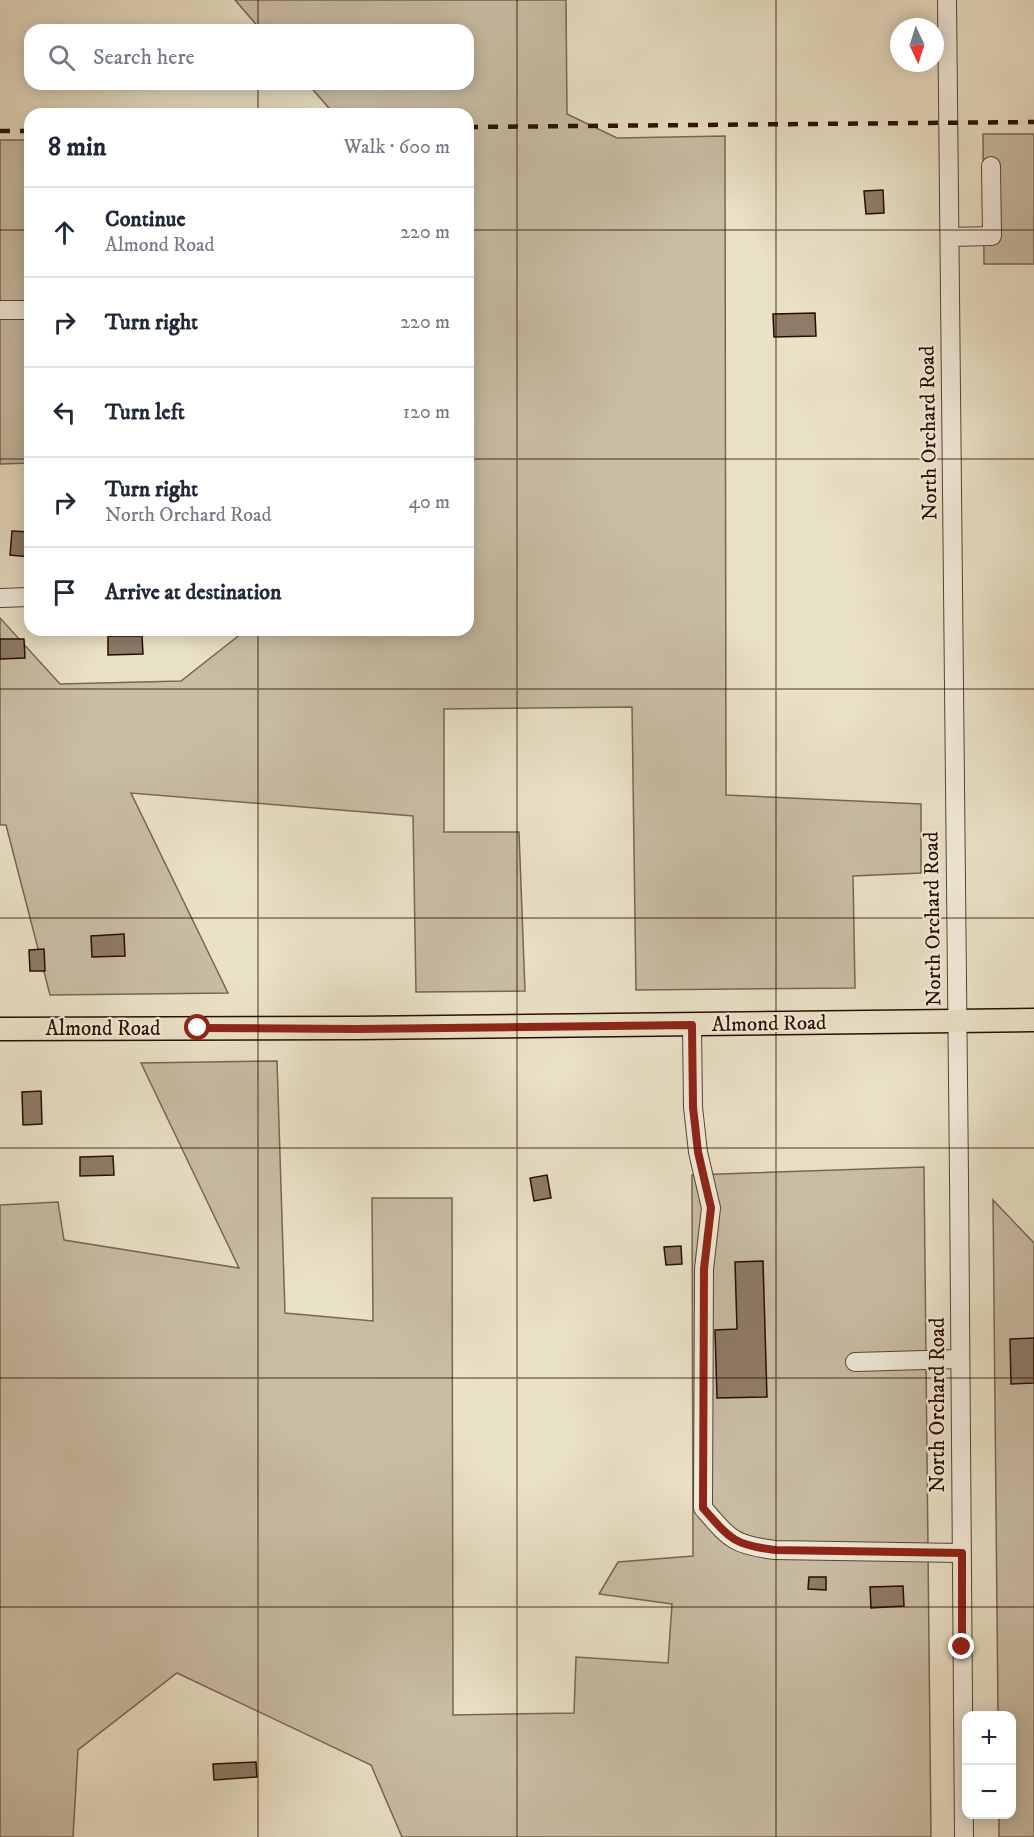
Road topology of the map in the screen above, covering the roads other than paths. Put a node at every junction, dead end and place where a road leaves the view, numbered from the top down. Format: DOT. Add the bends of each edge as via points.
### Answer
graph roads {
  1 [pos="947,0"];
  2 [pos="991,166"];
  3 [pos="950,237"];
  4 [pos="0,310"];
  5 [pos="24,310"];
  6 [pos="24,597"];
  7 [pos="0,598"];
  8 [pos="1034,1020"];
  9 [pos="957,1022"];
  10 [pos="692,1025"];
  11 [pos="0,1029"];
  12 [pos="960,1359"];
  13 [pos="855,1362"];
  14 [pos="962,1553"];
  15 [pos="964,1837"];
  1 -- 3 [label="street, North Orchard Road"];
  2 -- 3 [label="street" via="992,236"];
  3 -- 9 [label="street, North Orchard Road"];
  4 -- 5 [label="street"];
  6 -- 7 [label="street"];
  8 -- 9 [label="main road, Almond Road"];
  9 -- 10 [label="main road, Almond Road"];
  9 -- 12 [label="street, North Orchard Road"];
  10 -- 11 [label="main road, Almond Road"];
  10 -- 14 [label="street" via="693,1107 711,1208 704,1269 703,1508 728,1536 750,1547"];
  12 -- 13 [label="street"];
  12 -- 14 [label="street, North Orchard Road"];
  14 -- 15 [label="street, North Orchard Road"];
}
